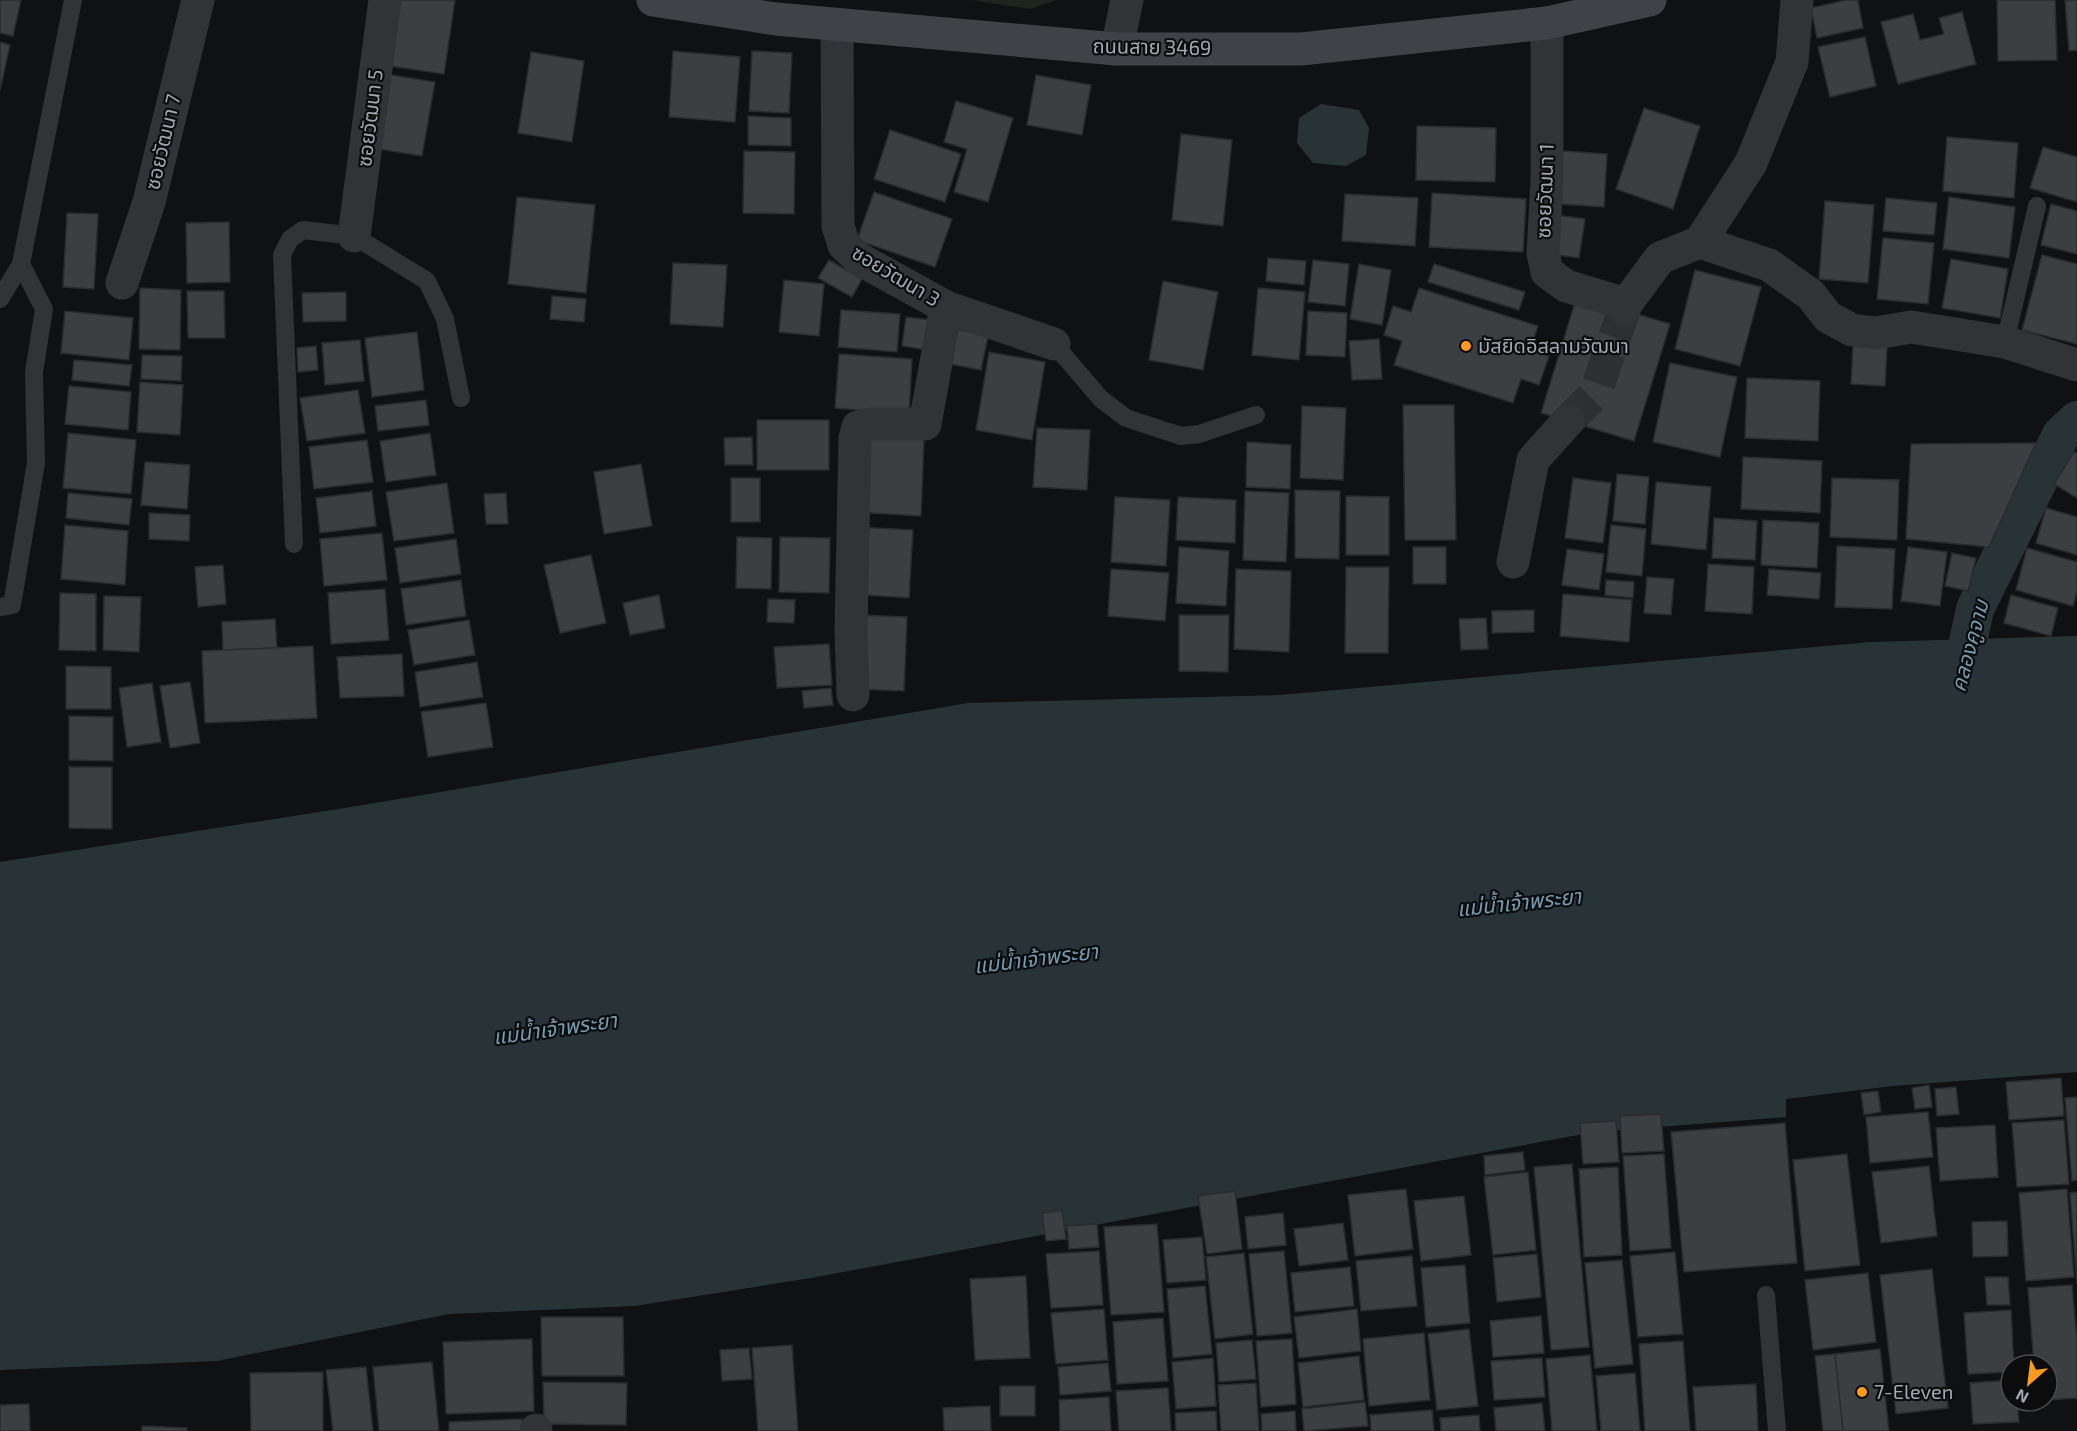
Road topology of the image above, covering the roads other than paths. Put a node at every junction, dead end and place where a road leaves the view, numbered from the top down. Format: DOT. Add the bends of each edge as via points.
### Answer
graph roads {
  1 [pos="73,0"];
  2 [pos="198,0"];
  3 [pos="385,0"];
  4 [pos="652,0"];
  5 [pos="1127,0"];
  6 [pos="1650,0"];
  7 [pos="1797,0"];
  8 [pos="1547,23"];
  9 [pos="837,26"];
  10 [pos="1117,49"];
  11 [pos="2037,206"];
  12 [pos="354,236"];
  13 [pos="1700,242"];
  14 [pos="21,264"];
  15 [pos="122,283"];
  16 [pos="0,300"];
  17 [pos="946,307"];
  18 [pos="2004,342"];
  19 [pos="1054,344"];
  20 [pos="2077,365"];
  21 [pos="462,398"];
  22 [pos="1256,415"];
  23 [pos="1568,421"];
  24 [pos="294,544"];
  25 [pos="1513,562"];
  26 [pos="0,607"];
  27 [pos="853,695"];
  28 [pos="1766,1295"];
  29 [pos="1777,1431"];
  1 -- 14 [label="lane"];
  2 -- 15 [label="street, ซอยวัฒนา 7" via="149,202"];
  3 -- 12 [label="street, ซอยวัฒนา 5"];
  4 -- 9 [label="street, ถนนสาย 3469"];
  5 -- 10 [label="street"];
  6 -- 8 [label="street, ถนนสาย 3469"];
  7 -- 13 [label="street" via="1792,62 1751,163"];
  8 -- 10 [label="street, ถนนสาย 3469" via="1301,49"];
  8 -- 13 [label="street, ซอยวัฒนา 1" via="1543,253 1547,272 1566,286 1625,307 1660,258"];
  9 -- 10 [label="street, ถนนสาย 3469"];
  9 -- 17 [label="street, ซอยวัฒนา 3" via="838,226 844,245 859,259"];
  11 -- 18 [label="lane"];
  12 -- 21 [label="lane" via="427,281 446,319"];
  12 -- 24 [label="lane" via="303,230 290,239 282,255"];
  13 -- 18 [label="street" via="1769,265 1811,296 1828,317 1852,330 1876,333 1911,327"];
  14 -- 16 [label="lane"];
  14 -- 26 [label="lane" via="44,309 34,372 36,463 12,605"];
  17 -- 19 [label="street, ซอยวัฒนา 3"];
  17 -- 27 [label="street" via="924,424 869,424 858,427 855,438"];
  18 -- 20 [label="street"];
  19 -- 22 [label="lane" via="1101,399 1126,418 1181,436"];
  23 -- 25 [label="street" via="1533,460"];
  28 -- 29 [label="lane"];
}
